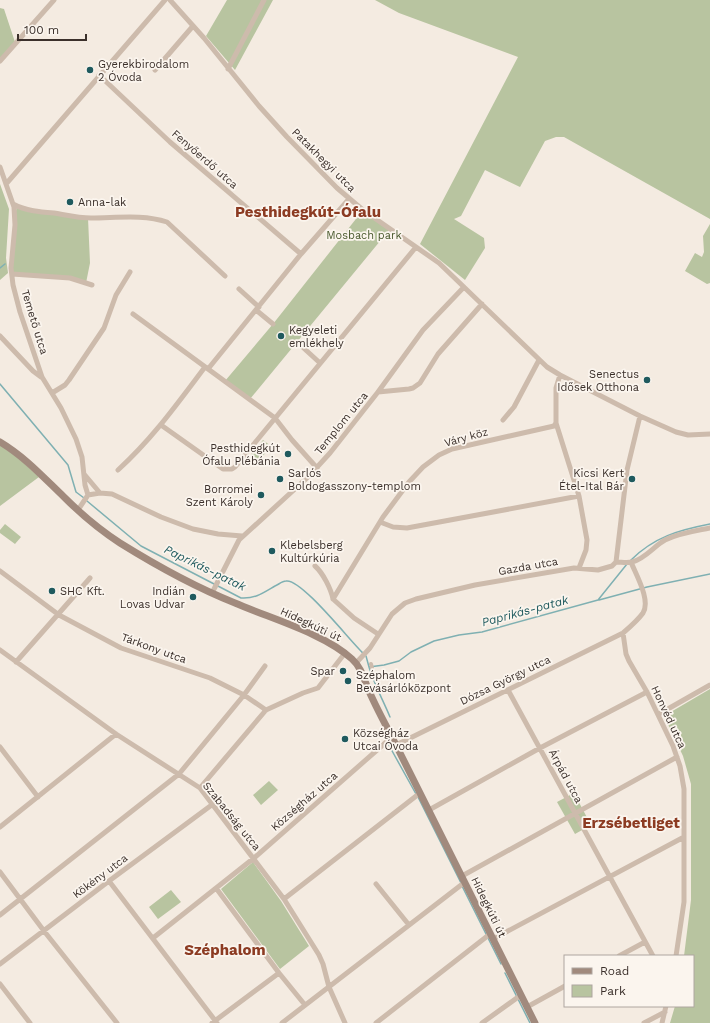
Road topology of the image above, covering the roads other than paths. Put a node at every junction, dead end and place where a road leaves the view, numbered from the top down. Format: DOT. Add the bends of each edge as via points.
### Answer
graph roads {
  1 [pos="54,0"];
  2 [pos="165,0"];
  3 [pos="170,0"];
  4 [pos="264,0"];
  5 [pos="193,26"];
  6 [pos="0,61"];
  7 [pos="228,69"];
  8 [pos="155,70"];
  9 [pos="99,75"];
  10 [pos="0,167"];
  11 [pos="6,184"];
  12 [pos="349,199"];
  13 [pos="13,204"];
  14 [pos="416,247"];
  15 [pos="301,254"];
  16 [pos="130,272"];
  17 [pos="12,274"];
  18 [pos="226,276"];
  19 [pos="92,285"];
  20 [pos="464,286"];
  21 [pos="239,289"];
  22 [pos="482,304"];
  23 [pos="258,308"];
  24 [pos="133,314"];
  25 [pos="273,324"];
  26 [pos="0,336"];
  27 [pos="297,342"];
  28 [pos="539,360"];
  29 [pos="320,363"];
  30 [pos="206,368"];
  31 [pos="560,376"];
  32 [pos="42,377"];
  33 [pos="378,392"];
  34 [pos="52,393"];
  35 [pos="640,416"];
  36 [pos="275,418"];
  37 [pos="504,420"];
  38 [pos="556,422"];
  39 [pos="161,425"];
  40 [pos="710,434"];
  41 [pos="0,442"];
  42 [pos="317,468"];
  43 [pos="118,470"];
  44 [pos="84,474"];
  45 [pos="100,493"];
  46 [pos="579,496"];
  47 [pos="86,498"];
  48 [pos="78,510"];
  49 [pos="380,522"];
  50 [pos="710,528"];
  51 [pos="242,536"];
  52 [pos="616,562"];
  53 [pos="628,562"];
  54 [pos="315,566"];
  55 [pos="579,568"];
  56 [pos="0,572"];
  57 [pos="90,578"];
  58 [pos="213,591"];
  59 [pos="333,599"];
  60 [pos="59,614"];
  61 [pos="623,633"];
  62 [pos="378,634"];
  63 [pos="1,651"];
  64 [pos="344,653"];
  65 [pos="16,662"];
  66 [pos="356,663"];
  67 [pos="265,666"];
  68 [pos="710,685"];
  69 [pos="508,690"];
  70 [pos="647,692"];
  71 [pos="244,695"];
  72 [pos="266,710"];
  73 [pos="659,714"];
  74 [pos="116,734"];
  75 [pos="392,737"];
  76 [pos="396,745"];
  77 [pos="0,747"];
  78 [pos="540,748"];
  79 [pos="677,757"];
  80 [pos="179,774"];
  81 [pos="200,788"];
  82 [pos="418,794"];
  83 [pos="38,797"];
  84 [pos="212,804"];
  85 [pos="429,810"];
  86 [pos="575,814"];
  87 [pos="0,827"];
  88 [pos="684,837"];
  89 [pos="254,858"];
  90 [pos="0,872"];
  91 [pos="610,878"];
  92 [pos="109,881"];
  93 [pos="462,881"];
  94 [pos="376,884"];
  95 [pos="216,888"];
  96 [pos="20,899"];
  97 [pos="284,899"];
  98 [pos="0,915"];
  99 [pos="409,925"];
  100 [pos="44,931"];
  101 [pos="490,936"];
  102 [pos="152,938"];
  103 [pos="645,942"];
  104 [pos="621,955"];
  105 [pos="652,955"];
  106 [pos="676,955"];
  107 [pos="0,964"];
  108 [pos="279,973"];
  109 [pos="0,984"];
  110 [pos="329,987"];
  111 [pos="564,987"];
  112 [pos="519,996"];
  113 [pos="305,1005"];
  114 [pos="527,1007"];
  115 [pos="666,1007"];
  116 [pos="665,1012"];
  117 [pos="487,1021"];
  118 [pos="215,1022"];
  119 [pos="30,1023"];
  120 [pos="117,1023"];
  121 [pos="282,1023"];
  122 [pos="345,1023"];
  123 [pos="376,1023"];
  124 [pos="482,1023"];
  125 [pos="535,1023"];
  126 [pos="644,1023"];
  127 [pos="662,1023"];
  1 -- 6 [label="street"];
  2 -- 9 [label="street"];
  3 -- 5 [label="street, Patakhegyi utca"];
  4 -- 7 [label="street"];
  5 -- 7 [label="street, Patakhegyi utca"];
  5 -- 8 [label="street"];
  7 -- 12 [label="street, Patakhegyi utca" via="287,137"];
  9 -- 11 [label="street"];
  9 -- 15 [label="street, Fenyőerdő utca" via="170,142"];
  10 -- 11 [label="street, Temető utca"];
  11 -- 13 [label="street, Temető utca"];
  12 -- 14 [label="street, Patakhegyi utca"];
  12 -- 15 [label="street"];
  13 -- 17 [label="street, Temető utca" via="15,225"];
  13 -- 18 [label="street" via="38,212 88,218 135,217 167,222"];
  14 -- 20 [label="street, Patakhegyi utca" via="439,263"];
  14 -- 29 [label="street"];
  15 -- 23 [label="street"];
  16 -- 34 [label="street" via="116,296 102,332 65,385"];
  17 -- 19 [label="street" via="70,278"];
  17 -- 32 [label="street, Temető utca" via="20,312"];
  20 -- 22 [label="street, Patakhegyi utca"];
  20 -- 33 [label="street" via="426,326"];
  21 -- 23 [label="street"];
  22 -- 28 [label="street, Patakhegyi utca"];
  22 -- 33 [label="street, Templom utca" via="438,354 420,383 409,389"];
  23 -- 25 [label="street"];
  23 -- 30 [label="street"];
  24 -- 30 [label="street"];
  26 -- 32 [label="street"];
  27 -- 29 [label="street"];
  28 -- 31 [label="street, Patakhegyi utca"];
  28 -- 37 [label="street" via="514,407"];
  29 -- 36 [label="street"];
  30 -- 36 [label="street"];
  30 -- 39 [label="street"];
  31 -- 35 [label="street, Patakhegyi utca"];
  31 -- 38 [label="street" via="556,388"];
  32 -- 34 [label="street, Temető utca"];
  33 -- 42 [label="street, Templom utca"];
  34 -- 44 [label="street, Temető utca" via="76,439"];
  35 -- 40 [label="street, Patakhegyi utca" via="682,434"];
  35 -- 52 [label="street" via="627,470"];
  36 -- 39 [label="street" via="235,467 227,470"];
  36 -- 42 [label="street"];
  38 -- 46 [label="street"];
  38 -- 49 [label="street, Váry köz" via="554,426 452,449 439,455 409,482"];
  39 -- 43 [label="street"];
  41 -- 48 [label="main road, Hidegkúti út" via="17,452"];
  42 -- 51 [label="street, Templom utca"];
  44 -- 45 [label="street"];
  44 -- 47 [label="street, Temető utca"];
  45 -- 47 [label="street"];
  45 -- 51 [label="street" via="119,496 161,517 194,529"];
  46 -- 49 [label="street" via="407,528 393,527"];
  46 -- 55 [label="street" via="587,545"];
  47 -- 48 [label="street"];
  48 -- 58 [label="main road, Hidegkúti út" via="120,543 171,573"];
  49 -- 59 [label="street, Váry köz"];
  50 -- 53 [label="street, Gazda utca" via="670,537 642,557"];
  51 -- 58 [label="street, Templom utca"];
  52 -- 53 [label="street, Gazda utca"];
  52 -- 55 [label="street, Gazda utca" via="612,566 598,570"];
  53 -- 61 [label="street, Dózsa György utca" via="643,591 645,603 643,613"];
  54 -- 59 [label="street" via="322,573"];
  55 -- 62 [label="street, Gazda utca" via="475,585 416,598 398,607"];
  56 -- 60 [label="street, Tárkony utca"];
  57 -- 60 [label="street"];
  58 -- 64 [label="main road, Hidegkúti út" via="308,632"];
  59 -- 62 [label="street" via="354,618"];
  60 -- 65 [label="street"];
  60 -- 71 [label="street, Tárkony utca" via="122,648 210,678"];
  61 -- 69 [label="street, Dózsa György utca"];
  61 -- 70 [label="street, Honvéd utca" via="626,654"];
  62 -- 66 [label="street, Gazda utca"];
  63 -- 65 [label="street, Szabadság utca"];
  64 -- 66 [label="main road, Hidegkúti út"];
  64 -- 72 [label="street" via="318,688"];
  65 -- 74 [label="street, Szabadság utca"];
  66 -- 75 [label="main road, Hidegkúti út"];
  67 -- 71 [label="street"];
  68 -- 73 [label="street"];
  69 -- 76 [label="street, Dózsa György utca"];
  69 -- 78 [label="street, Árpád utca"];
  70 -- 73 [label="street, Honvéd utca"];
  70 -- 78 [label="street"];
  71 -- 72 [label="street, Tárkony utca"];
  71 -- 80 [label="street"];
  72 -- 81 [label="street"];
  73 -- 79 [label="street, Honvéd utca"];
  74 -- 80 [label="street, Szabadság utca"];
  74 -- 83 [label="street"];
  75 -- 76 [label="main road, Hidegkúti út"];
  75 -- 89 [label="street, Községház utca"];
  76 -- 82 [label="main road, Hidegkúti út"];
  77 -- 83 [label="street"];
  78 -- 85 [label="street"];
  78 -- 86 [label="street, Árpád utca"];
  79 -- 86 [label="street"];
  79 -- 88 [label="street, Honvéd utca" via="684,789"];
  80 -- 81 [label="street, Szabadság utca"];
  80 -- 96 [label="street"];
  81 -- 84 [label="street, Szabadság utca"];
  82 -- 85 [label="main road, Hidegkúti út"];
  82 -- 97 [label="street"];
  83 -- 87 [label="street"];
  84 -- 89 [label="street, Szabadság utca"];
  84 -- 92 [label="street, Kökény utca"];
  85 -- 93 [label="main road, Hidegkúti út"];
  86 -- 91 [label="street, Árpád utca"];
  86 -- 93 [label="street"];
  88 -- 91 [label="street"];
  88 -- 106 [label="street, Honvéd utca" via="684,902"];
  89 -- 95 [label="street, Községház utca"];
  89 -- 97 [label="street, Szabadság utca"];
  90 -- 96 [label="street"];
  91 -- 101 [label="street"];
  91 -- 103 [label="street, Árpád utca"];
  92 -- 100 [label="street, Kökény utca"];
  92 -- 102 [label="street"];
  93 -- 99 [label="street"];
  93 -- 101 [label="main road, Hidegkúti út"];
  94 -- 99 [label="street"];
  95 -- 102 [label="street, Községház utca"];
  95 -- 108 [label="street"];
  96 -- 98 [label="street"];
  96 -- 100 [label="street"];
  97 -- 110 [label="street, Szabadság utca" via="320,955"];
  99 -- 110 [label="street"];
  100 -- 107 [label="street, Kökény utca"];
  100 -- 120 [label="street"];
  101 -- 112 [label="main road, Hidegkúti út"];
  101 -- 123 [label="street"];
  102 -- 118 [label="street"];
  103 -- 104 [label="street"];
  103 -- 105 [label="street, Árpád utca"];
  108 -- 113 [label="street"];
  108 -- 118 [label="street"];
  109 -- 119 [label="street"];
  110 -- 113 [label="street"];
  110 -- 122 [label="street, Szabadság utca"];
  111 -- 114 [label="street"];
  112 -- 114 [label="main road, Hidegkúti út"];
  112 -- 117 [label="street"];
  113 -- 121 [label="street"];
  114 -- 125 [label="main road, Hidegkúti út"];
  115 -- 116 [label="street"];
  116 -- 126 [label="street"];
  116 -- 127 [label="street"];
  117 -- 124 [label="street"];
}
